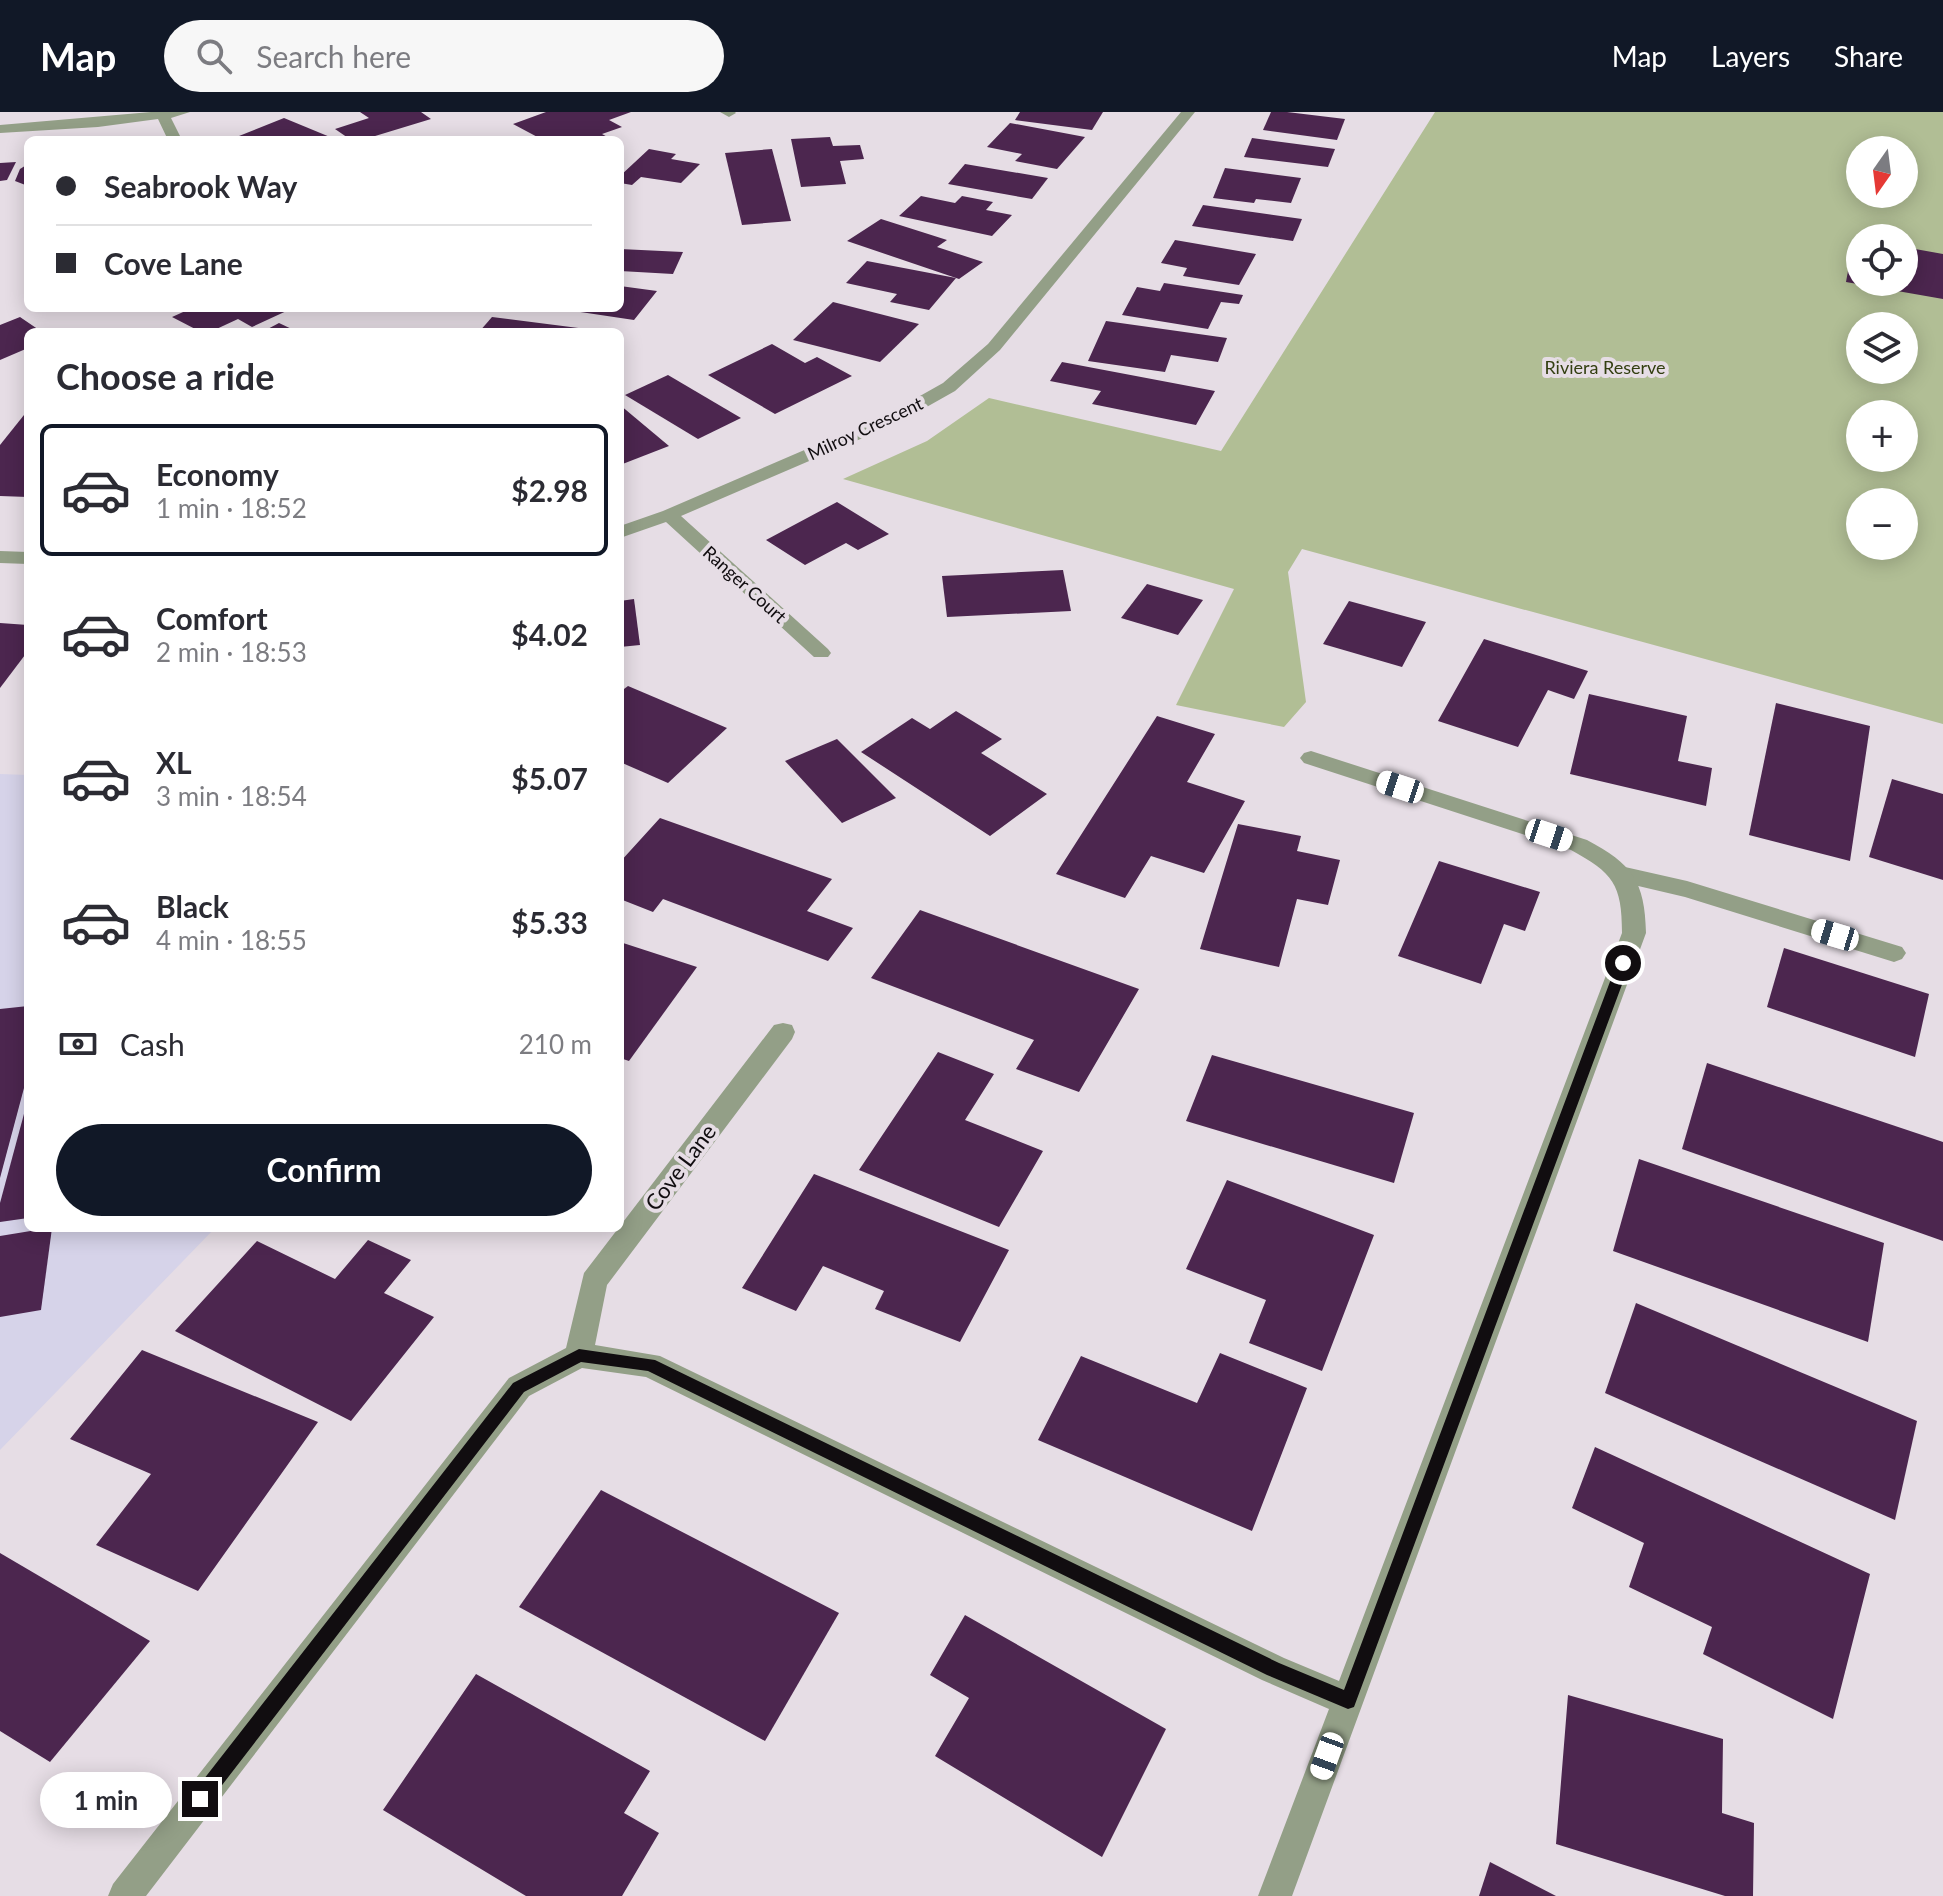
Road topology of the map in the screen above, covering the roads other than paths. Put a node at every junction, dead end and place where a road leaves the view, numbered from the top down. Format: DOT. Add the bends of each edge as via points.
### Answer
graph roads {
  1 [pos="183,112"];
  2 [pos="1188,112"];
  3 [pos="163,115"];
  4 [pos="0,129"];
  5 [pos="173,136"];
  6 [pos="669,515"];
  7 [pos="624,531"];
  8 [pos="0,557"];
  9 [pos="24,558"];
  10 [pos="821,653"];
  11 [pos="1311,758"];
  12 [pos="1625,875"];
  13 [pos="1894,953"];
  14 [pos="783,1032"];
  15 [pos="579,1355"];
  16 [pos="1348,1701"];
  17 [pos="125,1896"];
  18 [pos="1275,1896"];
  1 -- 3 [label="street"];
  2 -- 6 [label="street, Milroy Crescent" via="994,347 949,387 894,418"];
  3 -- 4 [label="street"];
  3 -- 5 [label="street"];
  6 -- 7 [label="street, Milroy Crescent"];
  6 -- 10 [label="street, Ranger Court"];
  8 -- 9 [label="street"];
  11 -- 12 [label="street" via="1579,845"];
  12 -- 13 [label="street"];
  12 -- 16 [label="street" via="1634,900 1634,933"];
  14 -- 15 [label="street, Cove Lane" via="594,1281"];
  15 -- 16 [label="street" via="650,1365"];
  15 -- 17 [label="street" via="519,1387"];
  16 -- 18 [label="street"];
}
